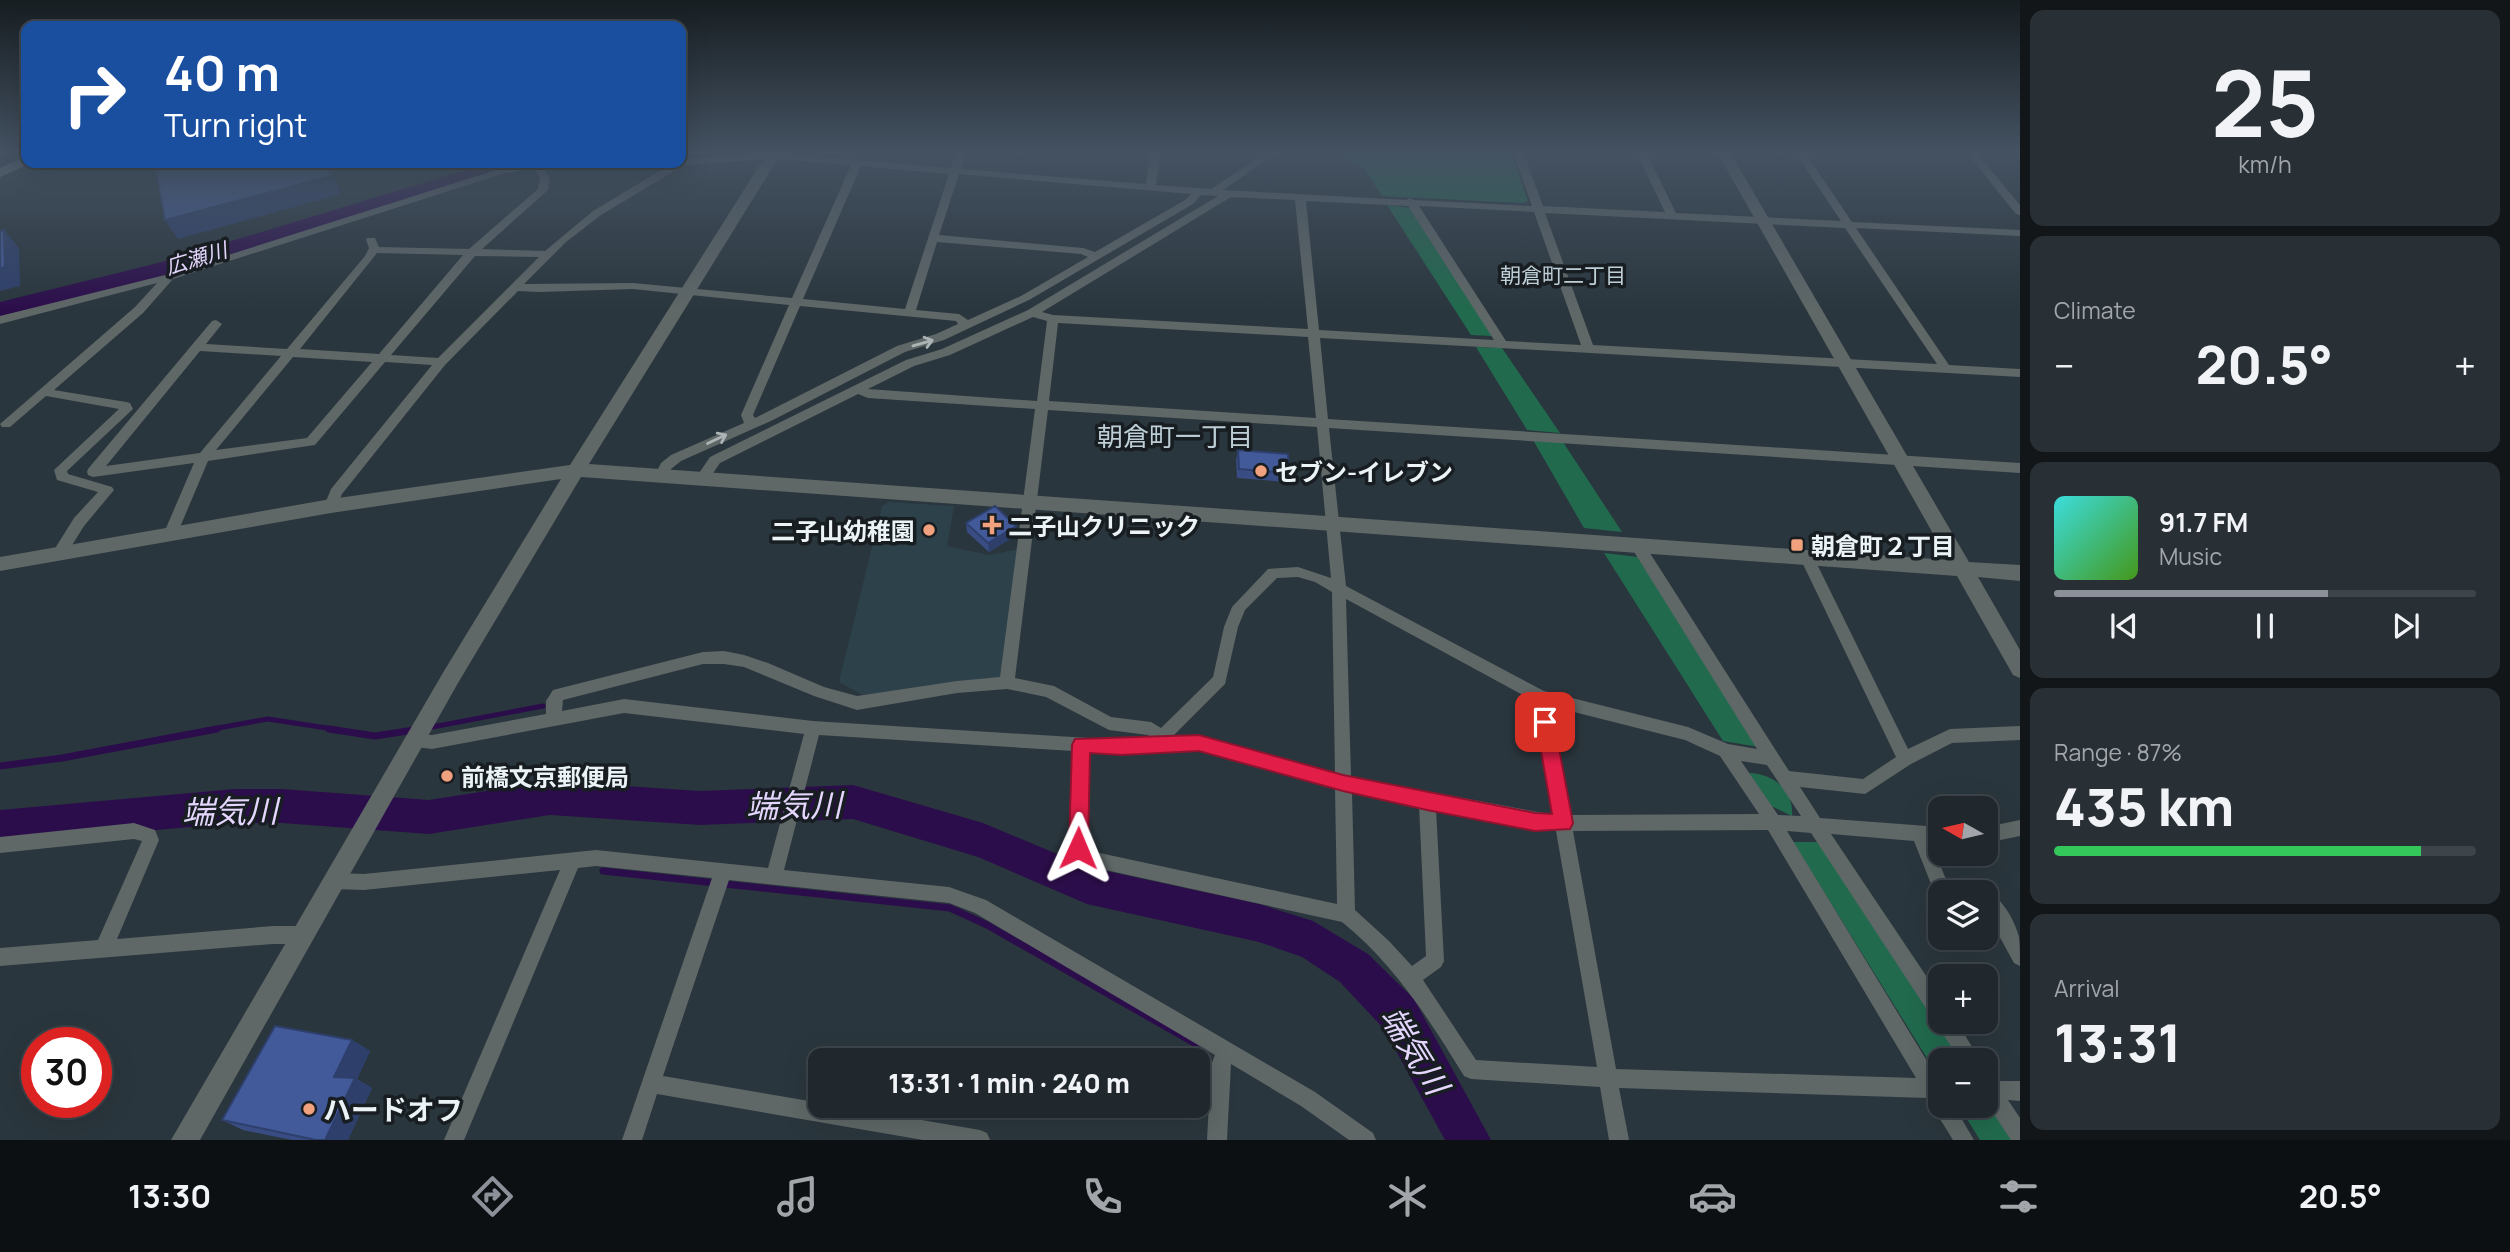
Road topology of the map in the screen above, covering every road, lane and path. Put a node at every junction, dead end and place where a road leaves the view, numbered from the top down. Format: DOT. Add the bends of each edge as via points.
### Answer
graph roads {
  1 [pos="395,205"];
  2 [pos="526,205"];
  3 [pos="610,205"];
  4 [pos="741,205"];
  5 [pos="839,205"];
  6 [pos="943,205"];
  7 [pos="1183,205"];
  8 [pos="1210,205"];
  9 [pos="1301,205"];
  10 [pos="1413,205"];
  11 [pos="1499,205"];
  12 [pos="1667,205"];
  13 [pos="1755,205"];
  14 [pos="1836,205"];
  15 [pos="1537,207"];
  16 [pos="1672,216"];
  17 [pos="1763,220"];
  18 [pos="1850,225"];
  19 [pos="2020,233"];
  20 [pos="933,238"];
  21 [pos="470,254"];
  22 [pos="547,254"];
  23 [pos="1095,256"];
  24 [pos="169,277"];
  25 [pos="514,287"];
  26 [pos="687,291"];
  27 [pos="796,303"];
  28 [pos="909,313"];
  29 [pos="1032,313"];
  30 [pos="1052,319"];
  31 [pos="0,320"];
  32 [pos="216,324"];
  33 [pos="966,325"];
  34 [pos="1312,333"];
  35 [pos="1503,345"];
  36 [pos="198,347"];
  37 [pos="1588,348"];
  38 [pos="289,354"];
  39 [pos="380,359"];
  40 [pos="441,362"];
  41 [pos="1845,364"];
  42 [pos="1945,368"];
  43 [pos="2020,373"];
  44 [pos="860,390"];
  45 [pos="44,392"];
  46 [pos="1042,405"];
  47 [pos="1321,422"];
  48 [pos="6,424"];
  49 [pos="751,425"];
  50 [pos="202,459"];
  51 [pos="1900,460"];
  52 [pos="2020,468"];
  53 [pos="576,470"];
  54 [pos="662,475"];
  55 [pos="702,479"];
  56 [pos="1029,502"];
  57 [pos="331,506"];
  58 [pos="1331,522"];
  59 [pos="170,535"];
  60 [pos="1636,543"];
  61 [pos="59,554"];
  62 [pos="1807,558"];
  63 [pos="2,567"];
  64 [pos="1964,569"];
  65 [pos="2020,573"];
  66 [pos="1339,588"];
  67 [pos="2020,669"];
  68 [pos="1007,683"];
  69 [pos="1541,697"];
  70 [pos="554,719"];
  71 [pos="1132,725"];
  72 [pos="813,728"];
  73 [pos="2020,733"];
  74 [pos="414,741"];
  75 [pos="1161,744"];
  76 [pos="1081,745"];
  77 [pos="1130,746"];
  78 [pos="1726,751"];
  79 [pos="1772,759"];
  80 [pos="1905,759"];
  81 [pos="1786,778"];
  82 [pos="1343,783"];
  83 [pos="1427,802"];
  84 [pos="1773,822"];
  85 [pos="1563,823"];
  86 [pos="1815,824"];
  87 [pos="2020,828"];
  88 [pos="1919,833"];
  89 [pos="1998,833"];
  90 [pos="1928,834"];
  91 [pos="0,845"];
  92 [pos="571,860"];
  93 [pos="723,872"];
  94 [pos="774,877"];
  95 [pos="1938,880"];
  96 [pos="334,881"];
  97 [pos="1998,913"];
  98 [pos="1346,914"];
  99 [pos="302,935"];
  100 [pos="104,948"];
  101 [pos="0,957"];
  102 [pos="2020,957"];
  103 [pos="1409,978"];
  104 [pos="1928,995"];
  105 [pos="1226,1051"];
  106 [pos="1611,1078"];
  107 [pos="1928,1079"];
  108 [pos="651,1083"];
  109 [pos="1998,1089"];
  110 [pos="2020,1091"];
  111 [pos="1928,1096"];
  112 [pos="1998,1103"];
  113 [pos="1951,1118"];
  114 [pos="2020,1136"];
  115 [pos="185,1140"];
  116 [pos="454,1140"];
  117 [pos="632,1140"];
  118 [pos="980,1140"];
  119 [pos="1217,1140"];
  120 [pos="1366,1140"];
  121 [pos="1619,1140"];
  122 [pos="1964,1140"];
  1 -- 24 [label="street"];
  2 -- 21 [label="street"];
  3 -- 22 [label="street"];
  4 -- 26 [label="street"];
  5 -- 27 [label="street"];
  6 -- 20 [label="street"];
  7 -- 23 [label="street"];
  8 -- 29 [label="street"];
  9 -- 34 [label="street"];
  10 -- 35 [label="street"];
  11 -- 15 [label="street"];
  12 -- 16 [label="street"];
  13 -- 17 [label="street"];
  14 -- 18 [label="street"];
  15 -- 16 [label="street"];
  15 -- 37 [label="street"];
  16 -- 17 [label="street"];
  17 -- 18 [label="street"];
  17 -- 41 [label="street"];
  18 -- 19 [label="street"];
  18 -- 42 [label="street"];
  20 -- 23 [label="street" via="1083,251"];
  20 -- 28 [label="street"];
  21 -- 22 [label="street"];
  21 -- 38 [label="street" via="372,245"];
  21 -- 39 [label="street"];
  22 -- 25 [label="street"];
  23 -- 33 [label="street" via="1025,298"];
  24 -- 31 [label="street"];
  24 -- 45 [label="street"];
  25 -- 26 [label="street" via="621,285"];
  25 -- 40 [label="street"];
  26 -- 27 [label="street"];
  26 -- 53 [label="street"];
  27 -- 28 [label="street"];
  27 -- 49 [label="street" via="747,415"];
  28 -- 33 [label="street" via="959,318"];
  29 -- 30 [label="street"];
  29 -- 44 [label="street" via="946,352 909,363"];
  30 -- 34 [label="street"];
  30 -- 46 [label="street"];
  32 -- 36 [label="street"];
  49 -- 33 [label="street, one-way" via="901,349"];
  34 -- 35 [label="street"];
  34 -- 47 [label="street"];
  35 -- 37 [label="street"];
  36 -- 38 [label="street"];
  36 -- 50 [label="street" via="93,472"];
  37 -- 41 [label="street"];
  38 -- 39 [label="street"];
  38 -- 50 [label="street"];
  39 -- 40 [label="street"];
  39 -- 50 [label="street" via="311,442"];
  40 -- 57 [label="street" via="336,492"];
  41 -- 42 [label="street"];
  41 -- 51 [label="street"];
  42 -- 43 [label="street"];
  44 -- 46 [label="street"];
  44 -- 55 [label="street" via="715,460"];
  45 -- 48 [label="street"];
  45 -- 61 [label="street" via="127,409 60,470 62,477 107,490"];
  46 -- 47 [label="street"];
  46 -- 56 [label="street"];
  47 -- 51 [label="street"];
  47 -- 58 [label="street"];
  54 -- 49 [label="street, one-way" via="676,458"];
  50 -- 59 [label="street"];
  51 -- 52 [label="street"];
  51 -- 64 [label="street"];
  53 -- 54 [label="street"];
  53 -- 57 [label="street"];
  53 -- 74 [label="street"];
  54 -- 55 [label="street"];
  55 -- 56 [label="street"];
  56 -- 58 [label="street"];
  56 -- 68 [label="street"];
  57 -- 59 [label="street"];
  58 -- 60 [label="street"];
  58 -- 66 [label="street"];
  59 -- 61 [label="street"];
  60 -- 62 [label="street"];
  60 -- 79 [label="street"];
  61 -- 63 [label="street"];
  62 -- 64 [label="street"];
  62 -- 80 [label="street"];
  64 -- 65 [label="street"];
  64 -- 67 [label="street"];
  66 -- 69 [label="street"];
  66 -- 75 [label="street" via="1298,572 1269,576 1239,607 1220,680"];
  66 -- 82 [label="street"];
  68 -- 70 [label="street" via="857,703 770,669 711,657 558,695"];
  68 -- 71 [label="street" via="1040,688 1105,721"];
  69 -- 78 [label="street" via="1688,734"];
  69 -- 85 [label="street"];
  70 -- 72 [label="street" via="624,706"];
  70 -- 74 [label="street" via="432,742"];
  71 -- 75 [label="street" via="1155,731"];
  71 -- 77 [label="street" via="1138,736"];
  72 -- 76 [label="street"];
  72 -- 94 [label="street"];
  73 -- 80 [label="street" via="1950,736"];
  74 -- 96 [label="street"];
  75 -- 77 [label="street"];
  75 -- 82 [label="street" via="1199,743"];
  76 -- 77 [label="street"];
  76 -- 98 [label="street" via="1078,848 1083,854"];
  78 -- 79 [label="street"];
  78 -- 84 [label="street"];
  79 -- 81 [label="street"];
  80 -- 81 [label="street" via="1857,789"];
  81 -- 86 [label="street"];
  82 -- 83 [label="street"];
  82 -- 98 [label="street"];
  83 -- 85 [label="street"];
  83 -- 103 [label="street" via="1435,961"];
  84 -- 85 [label="street"];
  84 -- 86 [label="street"];
  84 -- 107 [label="street"];
  85 -- 106 [label="street"];
  86 -- 88 [label="street"];
  86 -- 104 [label="street"];
  87 -- 89 [label="street"];
  88 -- 90 [label="street"];
  88 -- 95 [label="street"];
  91 -- 100 [label="street" via="134,831 149,835 151,840"];
  92 -- 93 [label="street" via="608,859"];
  92 -- 96 [label="street" via="364,882"];
  92 -- 116 [label="street"];
  93 -- 94 [label="street"];
  93 -- 108 [label="street"];
  94 -- 105 [label="street" via="967,900"];
  96 -- 99 [label="street"];
  97 -- 102 [label="street"];
  98 -- 103 [label="street" via="1373,934"];
  99 -- 100 [label="street"];
  99 -- 115 [label="street"];
  100 -- 101 [label="street"];
  103 -- 106 [label="street" via="1471,1069"];
  105 -- 119 [label="street" via="1221,1065"];
  105 -- 120 [label="street"];
  106 -- 111 [label="street"];
  106 -- 121 [label="street"];
  108 -- 117 [label="street"];
  108 -- 118 [label="street"];
  109 -- 110 [label="street"];
  112 -- 114 [label="street"];
  113 -- 122 [label="street"];
}
